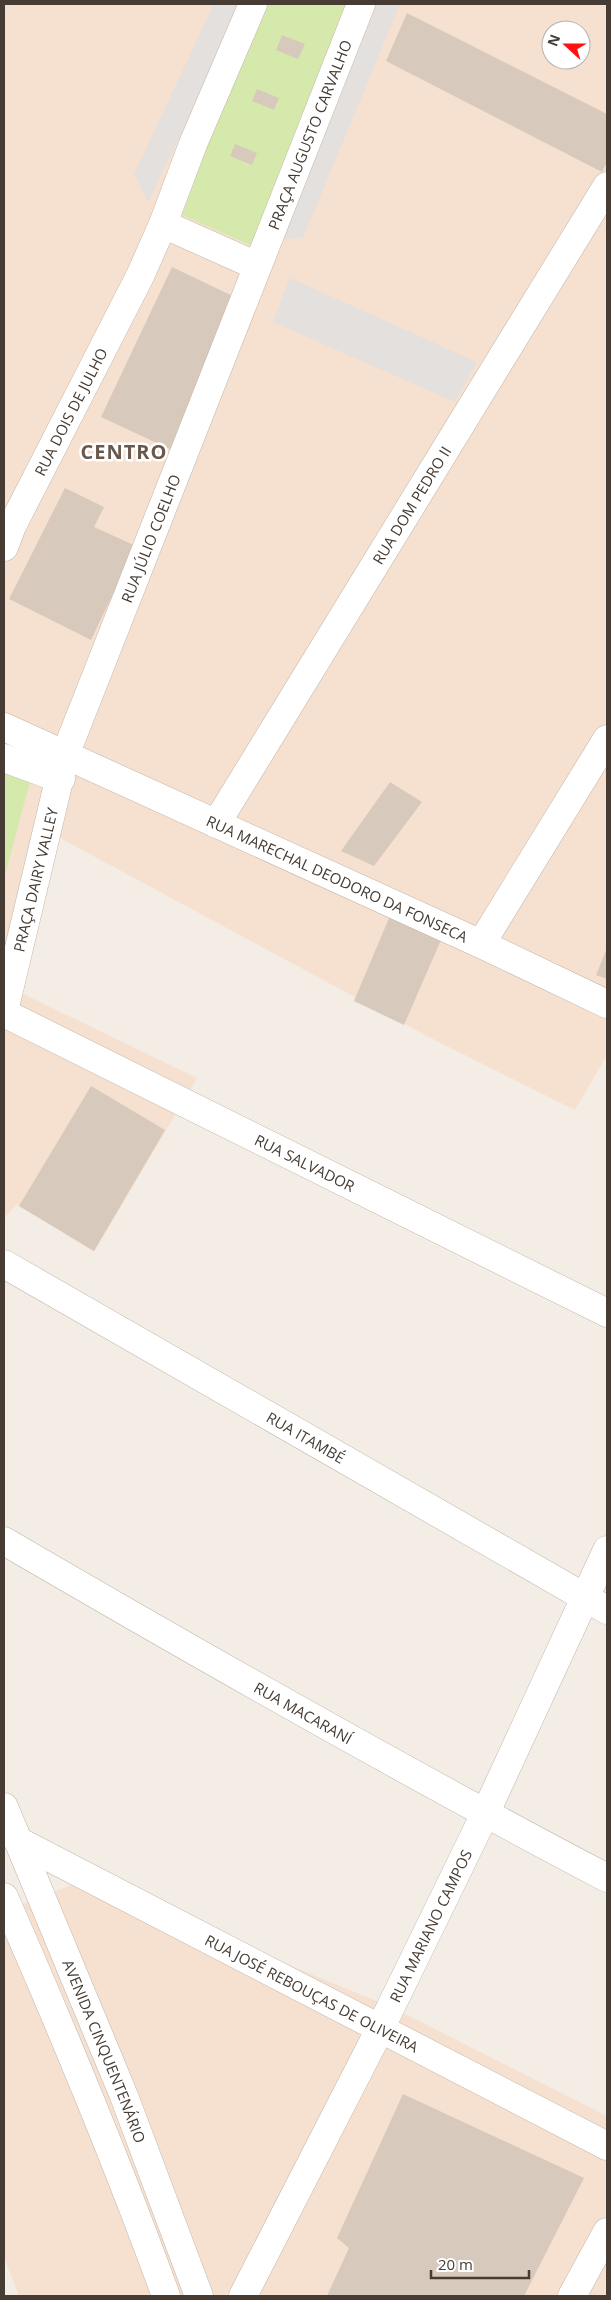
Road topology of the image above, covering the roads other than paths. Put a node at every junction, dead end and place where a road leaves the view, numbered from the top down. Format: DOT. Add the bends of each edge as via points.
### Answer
graph roads {
  1 [pos="253,4"];
  2 [pos="361,4"];
  3 [pos="607,186"];
  4 [pos="163,224"];
  5 [pos="257,266"];
  6 [pos="238,321"];
  7 [pos="4,547"];
  8 [pos="4,727"];
  9 [pos="607,739"];
  10 [pos="4,758"];
  11 [pos="63,767"];
  12 [pos="216,824"];
  13 [pos="481,944"];
  14 [pos="607,1004"];
  15 [pos="4,1012"];
  16 [pos="4,1264"];
  17 [pos="607,1313"];
  18 [pos="4,1541"];
  19 [pos="607,1550"];
  20 [pos="596,1604"];
  21 [pos="4,1807"];
  22 [pos="485,1814"];
  23 [pos="18,1841"];
  24 [pos="607,1878"];
  25 [pos="4,1897"];
  26 [pos="381,2027"];
  27 [pos="607,2146"];
  28 [pos="607,2232"];
  29 [pos="166,2296"];
  30 [pos="199,2296"];
  31 [pos="243,2296"];
  32 [pos="572,2296"];
  1 -- 4 [label="street" via="193,144"];
  2 -- 5 [label="street, PRAÇA AUGUSTO CARVALHO"];
  3 -- 12 [label="street, RUA DOM PEDRO II"];
  4 -- 5 [label="street"];
  4 -- 7 [label="street, RUA DOIS DE JULHO"];
  5 -- 6 [label="street, PRAÇA AUGUSTO CARVALHO"];
  6 -- 11 [label="street, RUA JÚLIO COELHO"];
  8 -- 11 [label="street"];
  9 -- 13 [label="street"];
  10 -- 11 [label="street"];
  11 -- 12 [label="street, RUA MARECHAL DEODORO DA FONSECA"];
  11 -- 15 [label="street, PRAÇA DAIRY VALLEY"];
  12 -- 13 [label="street, RUA MARECHAL DEODORO DA FONSECA"];
  13 -- 14 [label="street, RUA MARECHAL DEODORO DA FONSECA"];
  15 -- 17 [label="street, RUA SALVADOR"];
  16 -- 20 [label="street, RUA ITAMBÉ"];
  18 -- 22 [label="street, RUA MACARANÍ"];
  19 -- 20 [label="street, RUA MARIANO CAMPOS"];
  20 -- 22 [label="street, RUA MARIANO CAMPOS"];
  21 -- 23 [label="street, AVENIDA CINQUENTENÁRIO"];
  22 -- 24 [label="street, RUA MACARANÍ"];
  22 -- 26 [label="street, RUA MARIANO CAMPOS"];
  23 -- 26 [label="street, RUA JOSÉ REBOUÇAS DE OLIVEIRA"];
  23 -- 30 [label="street, AVENIDA CINQUENTENÁRIO" via="124,2096"];
  25 -- 29 [label="street, AVENIDA CINQUENTENÁRIO" via="68,2044"];
  26 -- 27 [label="street, RUA JOSÉ REBOUÇAS DE OLIVEIRA"];
  26 -- 31 [label="street, RUA MARIANO CAMPOS"];
  28 -- 32 [label="street"];
}
